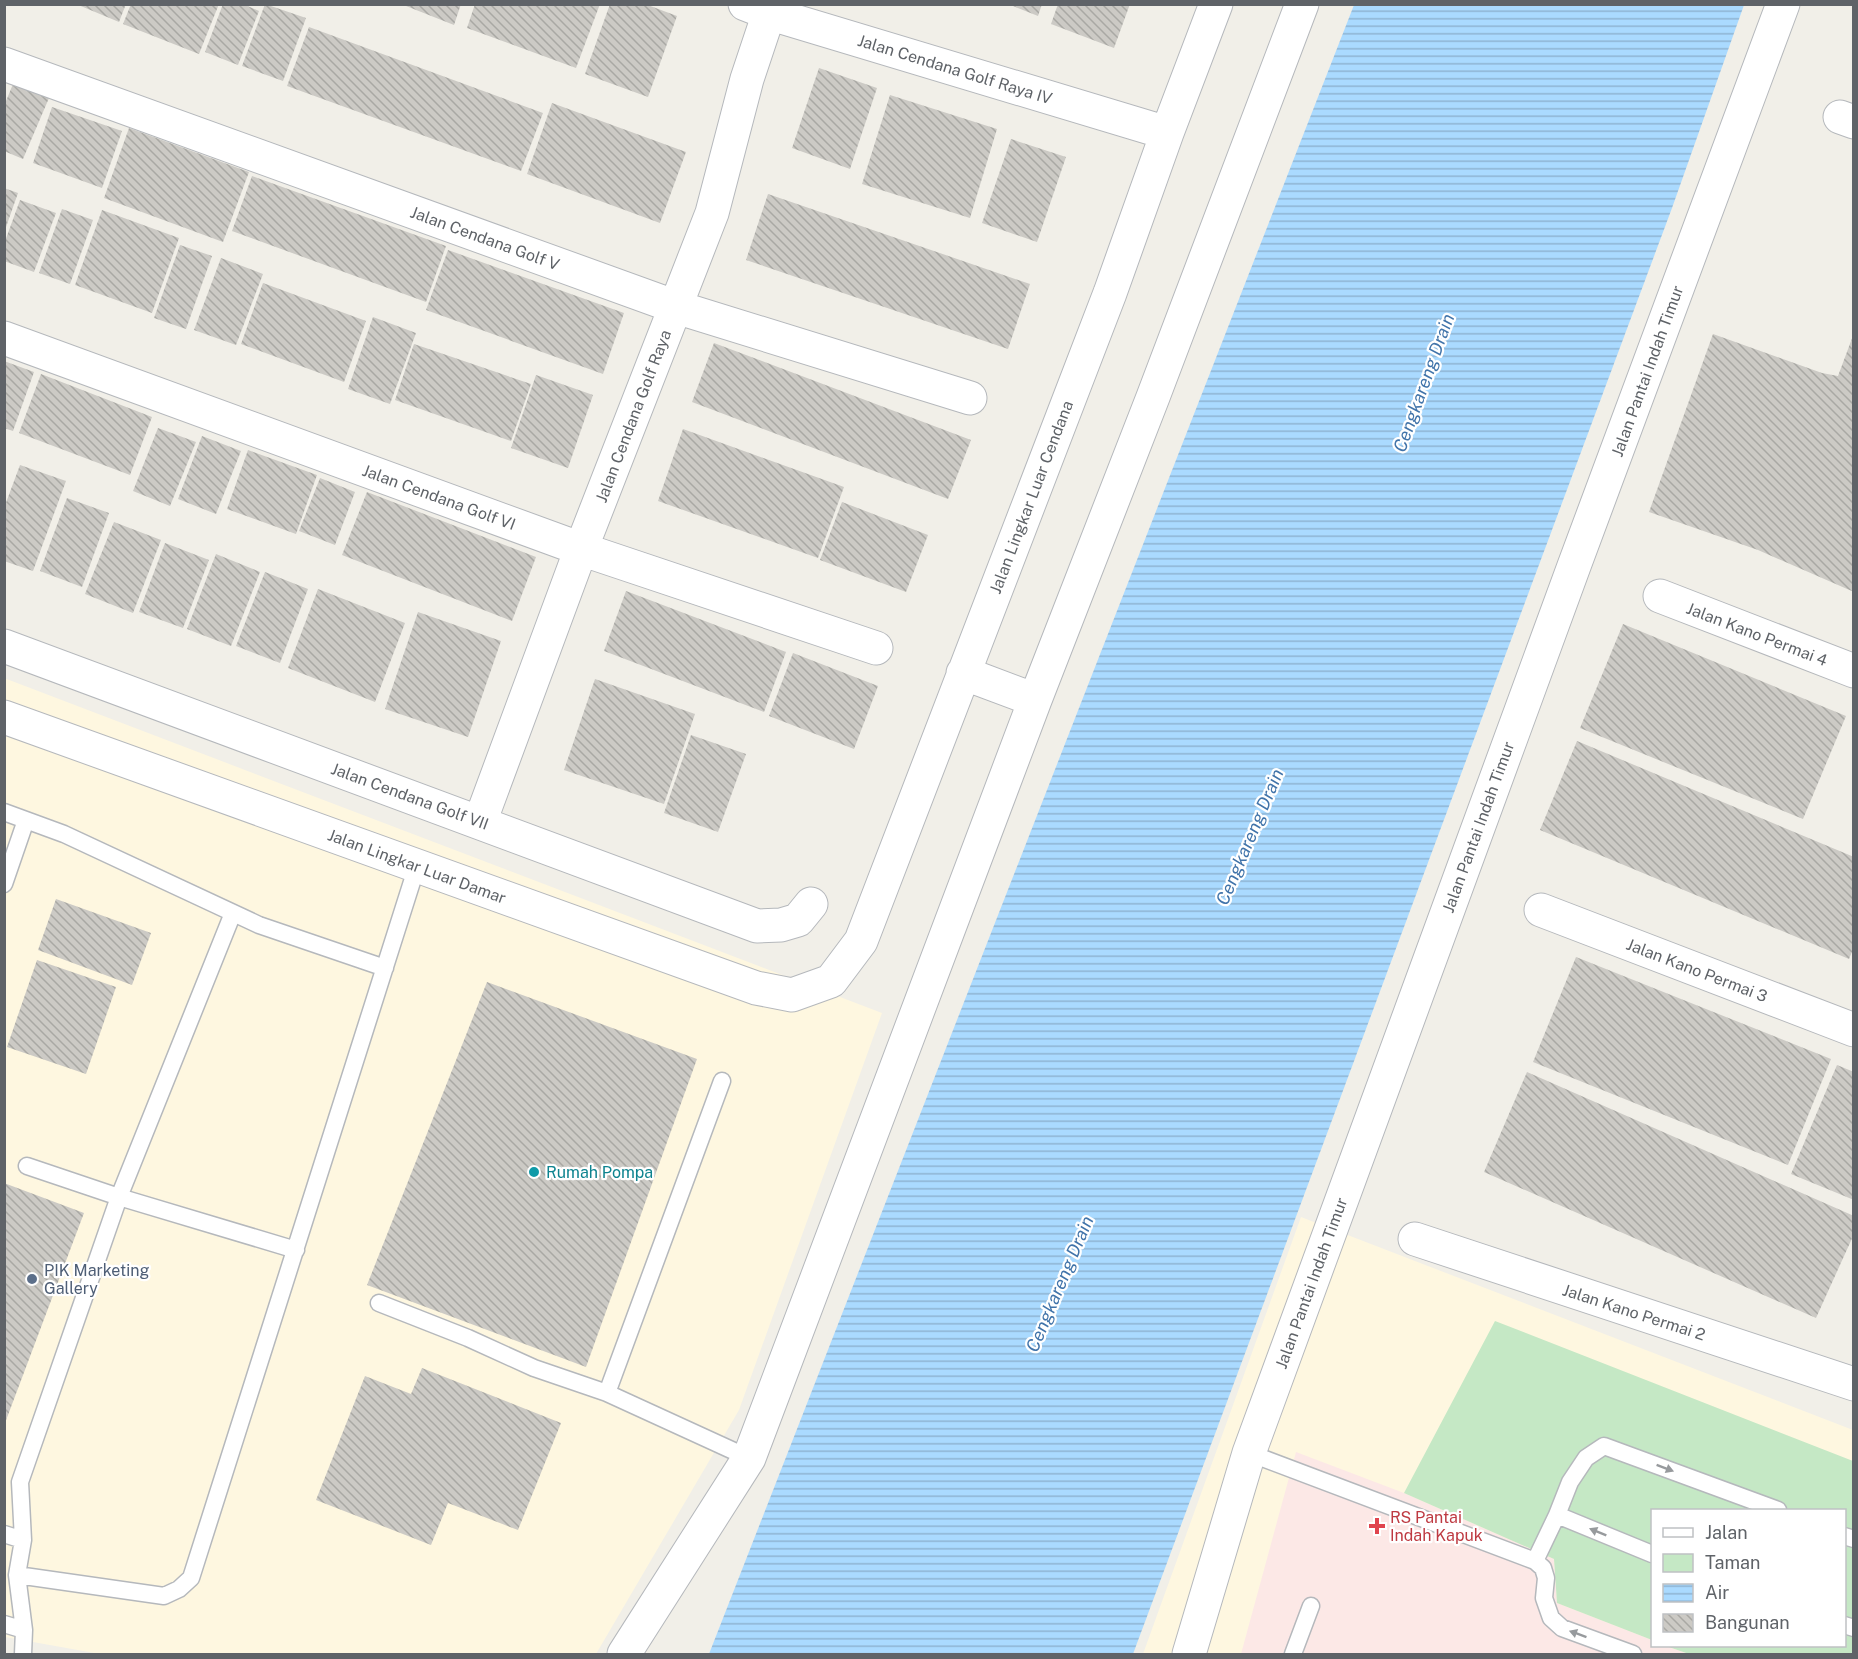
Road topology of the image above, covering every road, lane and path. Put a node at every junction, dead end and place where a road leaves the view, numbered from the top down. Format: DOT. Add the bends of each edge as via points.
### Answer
graph roads {
  1 [pos="1216,4"];
  2 [pos="1302,4"];
  3 [pos="1783,4"];
  4 [pos="762,7"];
  5 [pos="4,64"];
  6 [pos="1167,133"];
  7 [pos="676,307"];
  8 [pos="4,338"];
  9 [pos="969,398"];
  10 [pos="581,549"];
  11 [pos="1660,596"];
  12 [pos="4,646"];
  13 [pos="876,648"];
  14 [pos="1854,671"];
  15 [pos="963,673"];
  16 [pos="1035,700"];
  17 [pos="4,717"];
  18 [pos="4,812"];
  19 [pos="27,820"];
  20 [pos="480,822"];
  21 [pos="417,866"];
  22 [pos="4,884"];
  23 [pos="811,904"];
  24 [pos="1541,910"];
  25 [pos="233,913"];
  26 [pos="385,968"];
  27 [pos="831,981"];
  28 [pos="1854,1030"];
  29 [pos="722,1081"];
  30 [pos="27,1166"];
  31 [pos="119,1197"];
  32 [pos="1414,1239"];
  33 [pos="296,1250"];
  34 [pos="378,1303"];
  35 [pos="1854,1384"];
  36 [pos="607,1393"];
  37 [pos="1249,1453"];
  38 [pos="749,1458"];
  39 [pos="12,1479"];
  40 [pos="1775,1509"];
  41 [pos="1557,1515"];
  42 [pos="4,1534"];
  43 [pos="23,1540"];
  44 [pos="1651,1553"];
  45 [pos="1535,1560"];
  46 [pos="17,1575"];
  47 [pos="1311,1606"];
  48 [pos="4,1624"];
  49 [pos="24,1630"];
  50 [pos="23,1654"];
  51 [pos="624,1654"];
  52 [pos="1189,1654"];
  53 [pos="1293,1654"];
  54 [pos="1633,1654"];
  1 -- 6 [label="street, Jalan Lingkar Luar Cendana"];
  2 -- 16 [label="street"];
  3 -- 37 [label="street, Jalan Pantai Indah Timur"];
  4 -- 6 [label="street, Jalan Cendana Golf Raya IV"];
  4 -- 7 [label="street, Jalan Cendana Golf Raya" via="712,213"];
  5 -- 7 [label="street, Jalan Cendana Golf V"];
  6 -- 15 [label="street, Jalan Lingkar Luar Cendana" via="1110,293"];
  7 -- 9 [label="street, Jalan Cendana Golf V"];
  7 -- 10 [label="street, Jalan Cendana Golf Raya"];
  8 -- 10 [label="street, Jalan Cendana Golf VI"];
  10 -- 13 [label="street, Jalan Cendana Golf VI"];
  10 -- 20 [label="street, Jalan Cendana Golf Raya"];
  11 -- 14 [label="street, Jalan Kano Permai 4"];
  12 -- 20 [label="street, Jalan Cendana Golf VII"];
  15 -- 16 [label="street"];
  15 -- 27 [label="street, Jalan Lingkar Luar Cendana" via="861,941"];
  16 -- 38 [label="street"];
  17 -- 21 [label="street, Jalan Lingkar Luar Damar"];
  18 -- 19 [label="lane"];
  19 -- 22 [label="lane"];
  19 -- 25 [label="lane"];
  20 -- 23 [label="street, Jalan Cendana Golf VII" via="757,926 798,920"];
  21 -- 26 [label="lane"];
  21 -- 27 [label="street, Jalan Lingkar Luar Damar" via="756,988 792,995"];
  24 -- 28 [label="street, Jalan Kano Permai 3"];
  25 -- 26 [label="lane"];
  25 -- 31 [label="lane"];
  26 -- 33 [label="lane"];
  29 -- 36 [label="lane"];
  30 -- 31 [label="lane"];
  31 -- 33 [label="lane"];
  31 -- 39 [label="lane"];
  32 -- 35 [label="street, Jalan Kano Permai 2"];
  33 -- 46 [label="lane" via="191,1578 164,1596"];
  34 -- 36 [label="lane" via="534,1368"];
  36 -- 38 [label="lane"];
  37 -- 45 [label="lane"];
  37 -- 52 [label="street, Jalan Pantai Indah Timur"];
  38 -- 51 [label="street"];
  39 -- 43 [label="lane"];
  41 -- 40 [label="lane, one-way" via="1570,1482 1586,1458 1604,1446"];
  44 -- 41 [label="lane, one-way"];
  41 -- 45 [label="lane"];
  42 -- 43 [label="lane"];
  43 -- 46 [label="lane"];
  54 -- 45 [label="lane, one-way" via="1562,1628 1551,1618 1544,1598 1546,1578"];
  46 -- 49 [label="lane"];
  47 -- 53 [label="lane"];
  48 -- 49 [label="lane"];
  49 -- 50 [label="lane"];
}
